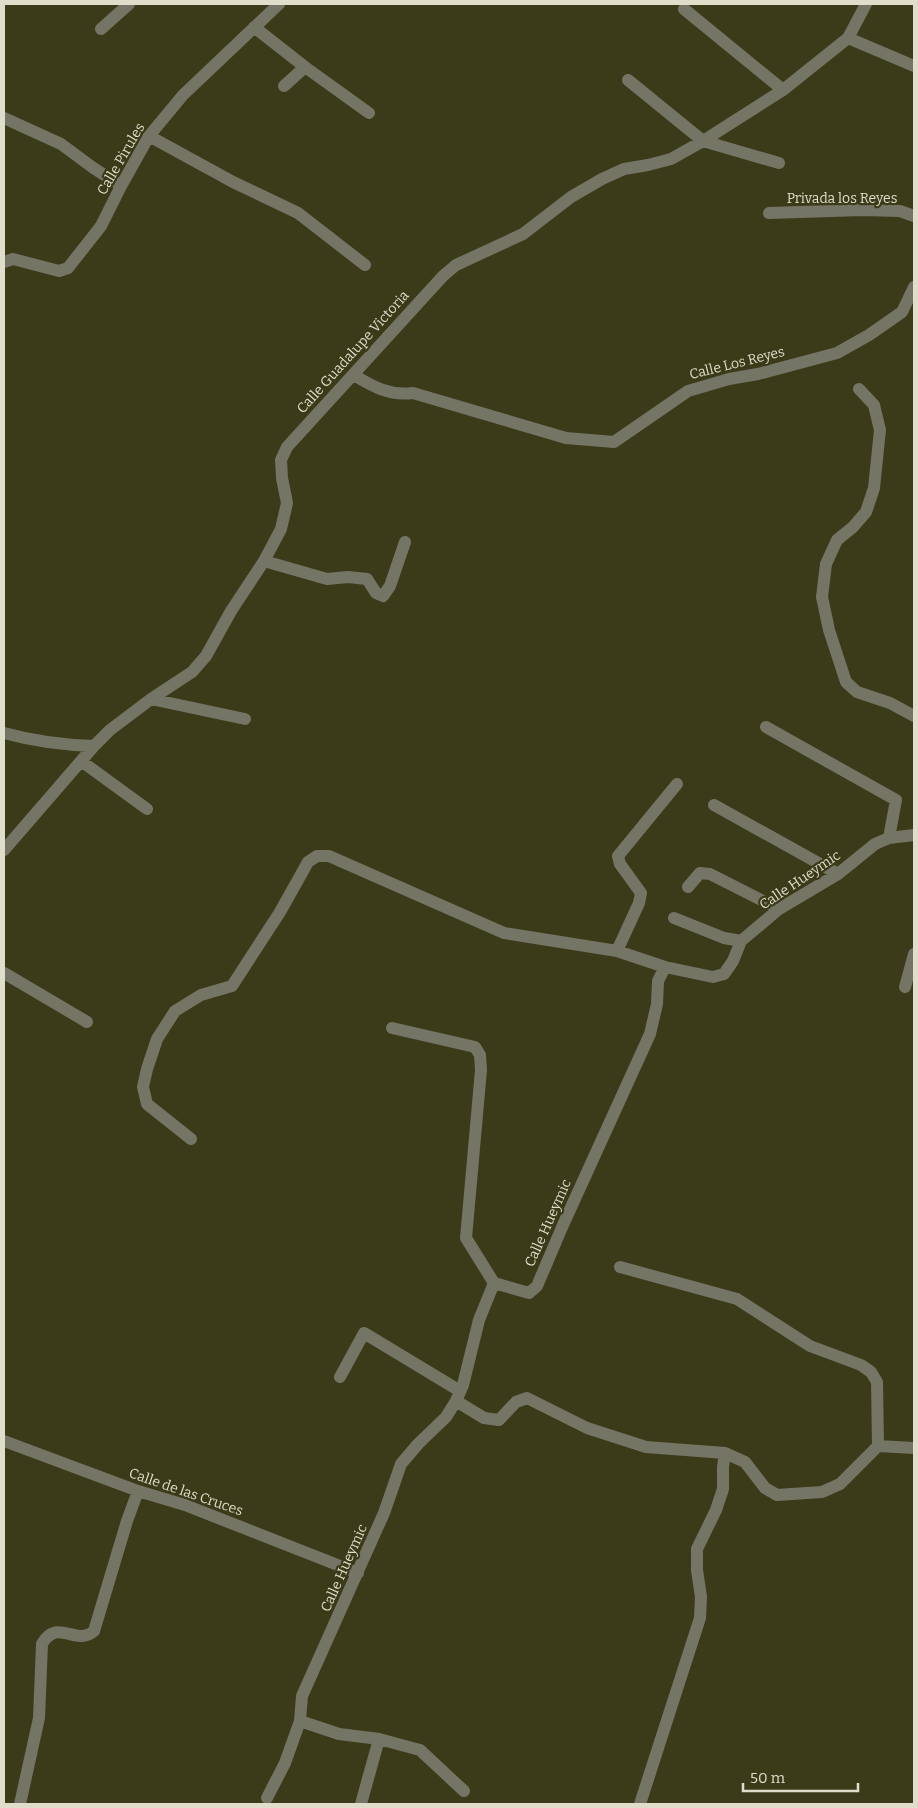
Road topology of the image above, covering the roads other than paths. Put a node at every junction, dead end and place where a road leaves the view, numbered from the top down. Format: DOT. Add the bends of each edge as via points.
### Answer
graph roads {
  1 [pos="129,4"];
  2 [pos="279,4"];
  3 [pos="866,4"];
  4 [pos="684,10"];
  5 [pos="254,27"];
  6 [pos="101,29"];
  7 [pos="848,38"];
  8 [pos="914,66"];
  9 [pos="305,67"];
  10 [pos="628,80"];
  11 [pos="284,86"];
  12 [pos="783,90"];
  13 [pos="368,113"];
  14 [pos="4,118"];
  15 [pos="149,136"];
  16 [pos="703,140"];
  17 [pos="779,163"];
  18 [pos="121,186"];
  19 [pos="769,213"];
  20 [pos="914,216"];
  21 [pos="4,262"];
  22 [pos="365,265"];
  23 [pos="914,286"];
  24 [pos="354,375"];
  25 [pos="859,389"];
  26 [pos="405,542"];
  27 [pos="264,561"];
  28 [pos="151,699"];
  29 [pos="914,716"];
  30 [pos="245,719"];
  31 [pos="766,727"];
  32 [pos="4,733"];
  33 [pos="94,746"];
  34 [pos="81,761"];
  35 [pos="677,784"];
  36 [pos="714,805"];
  37 [pos="147,809"];
  38 [pos="914,835"];
  39 [pos="889,838"];
  40 [pos="4,850"];
  41 [pos="838,874"];
  42 [pos="688,886"];
  43 [pos="779,909"];
  44 [pos="674,918"];
  45 [pos="742,941"];
  46 [pos="617,951"];
  47 [pos="914,954"];
  48 [pos="665,967"];
  49 [pos="4,973"];
  50 [pos="905,987"];
  51 [pos="87,1022"];
  52 [pos="392,1028"];
  53 [pos="192,1139"];
  54 [pos="620,1267"];
  55 [pos="494,1283"];
  56 [pos="340,1377"];
  57 [pos="458,1396"];
  58 [pos="4,1441"];
  59 [pos="878,1446"];
  60 [pos="914,1448"];
  61 [pos="725,1453"];
  62 [pos="138,1492"];
  63 [pos="358,1573"];
  64 [pos="300,1721"];
  65 [pos="379,1739"];
  66 [pos="464,1791"];
  67 [pos="267,1798"];
  68 [pos="20,1804"];
  69 [pos="360,1804"];
  70 [pos="640,1804"];
  1 -- 6 [label="street"];
  2 -- 5 [label="street, Calle Pirules"];
  3 -- 7 [label="street, Calle Guadalupe Victoria"];
  4 -- 12 [label="street"];
  5 -- 9 [label="street"];
  5 -- 15 [label="street, Calle Pirules" via="183,96"];
  7 -- 8 [label="street"];
  7 -- 12 [label="street, Calle Guadalupe Victoria"];
  9 -- 11 [label="street"];
  9 -- 13 [label="street"];
  10 -- 16 [label="street"];
  12 -- 16 [label="street, Calle Guadalupe Victoria"];
  14 -- 18 [label="street" via="61,144"];
  15 -- 18 [label="street, Calle Pirules"];
  15 -- 22 [label="street" via="298,213"];
  16 -- 17 [label="street"];
  16 -- 24 [label="street, Calle Guadalupe Victoria" via="671,159 624,169 602,179 571,197 523,234 456,266 443,276"];
  18 -- 21 [label="street, Calle Pirules" via="101,226 68,268 59,272 14,259"];
  19 -- 20 [label="street, Privada los Reyes" via="862,210"];
  23 -- 24 [label="street, Calle Los Reyes" via="902,312 837,353 688,391 614,442 566,438 413,393 401,395 377,389"];
  24 -- 27 [label="street, Calle Guadalupe Victoria" via="287,447 281,460 287,503 281,529"];
  25 -- 29 [label="street" via="874,405 880,430 874,488 866,512 837,540 826,564 822,597 846,682 857,692 890,703"];
  26 -- 27 [label="street" via="390,586 383,596 376,593 367,579 326,579"];
  27 -- 28 [label="street, Calle Guadalupe Victoria" via="206,656 192,672"];
  28 -- 30 [label="street"];
  28 -- 33 [label="street, Calle Guadalupe Victoria"];
  31 -- 39 [label="street" via="896,800"];
  32 -- 33 [label="street" via="25,739"];
  33 -- 34 [label="street, Calle Guadalupe Victoria"];
  34 -- 37 [label="street"];
  34 -- 40 [label="street, Calle Guadalupe Victoria"];
  35 -- 46 [label="street" via="618,856 620,864 641,893 640,903"];
  36 -- 41 [label="street"];
  38 -- 39 [label="street, Calle Hueymic"];
  39 -- 41 [label="street, Calle Hueymic" via="875,844"];
  41 -- 43 [label="street, Calle Hueymic"];
  42 -- 43 [label="street" via="700,873 710,874"];
  43 -- 45 [label="street, Calle Hueymic"];
  44 -- 45 [label="street" via="724,938"];
  45 -- 48 [label="street, Calle Hueymic" via="724,974 713,977"];
  46 -- 48 [label="street"];
  46 -- 53 [label="street" via="504,933 328,856 317,856 308,862 232,986 201,995 175,1011 157,1039 143,1087 147,1104"];
  47 -- 50 [label="street"];
  48 -- 55 [label="street, Calle Hueymic" via="658,981 650,1034 538,1286 529,1293"];
  49 -- 51 [label="street"];
  52 -- 55 [label="street" via="475,1047 480,1054 466,1238"];
  54 -- 59 [label="street" via="737,1299 810,1346 861,1365 877,1382"];
  55 -- 57 [label="street, Calle Hueymic" via="479,1320"];
  56 -- 57 [label="street" via="364,1333"];
  57 -- 61 [label="street" via="484,1418 499,1420 516,1402 526,1398 587,1428 646,1447"];
  57 -- 63 [label="street, Calle Hueymic" via="446,1417 401,1464"];
  58 -- 62 [label="street, Calle de las Cruces"];
  59 -- 60 [label="street"];
  59 -- 61 [label="street" via="840,1484 822,1492 777,1496 765,1488 745,1462"];
  61 -- 70 [label="street" via="722,1489 716,1510 697,1549 700,1618"];
  62 -- 63 [label="street, Calle de las Cruces" via="185,1505"];
  62 -- 68 [label="street" via="94,1631 81,1637 65,1632 53,1633 42,1644 39,1718"];
  63 -- 64 [label="street, Calle Hueymic" via="302,1696"];
  64 -- 65 [label="street" via="340,1734"];
  64 -- 67 [label="street, Calle Hueymic" via="285,1763"];
  65 -- 66 [label="street" via="420,1750"];
  65 -- 69 [label="street"];
}
